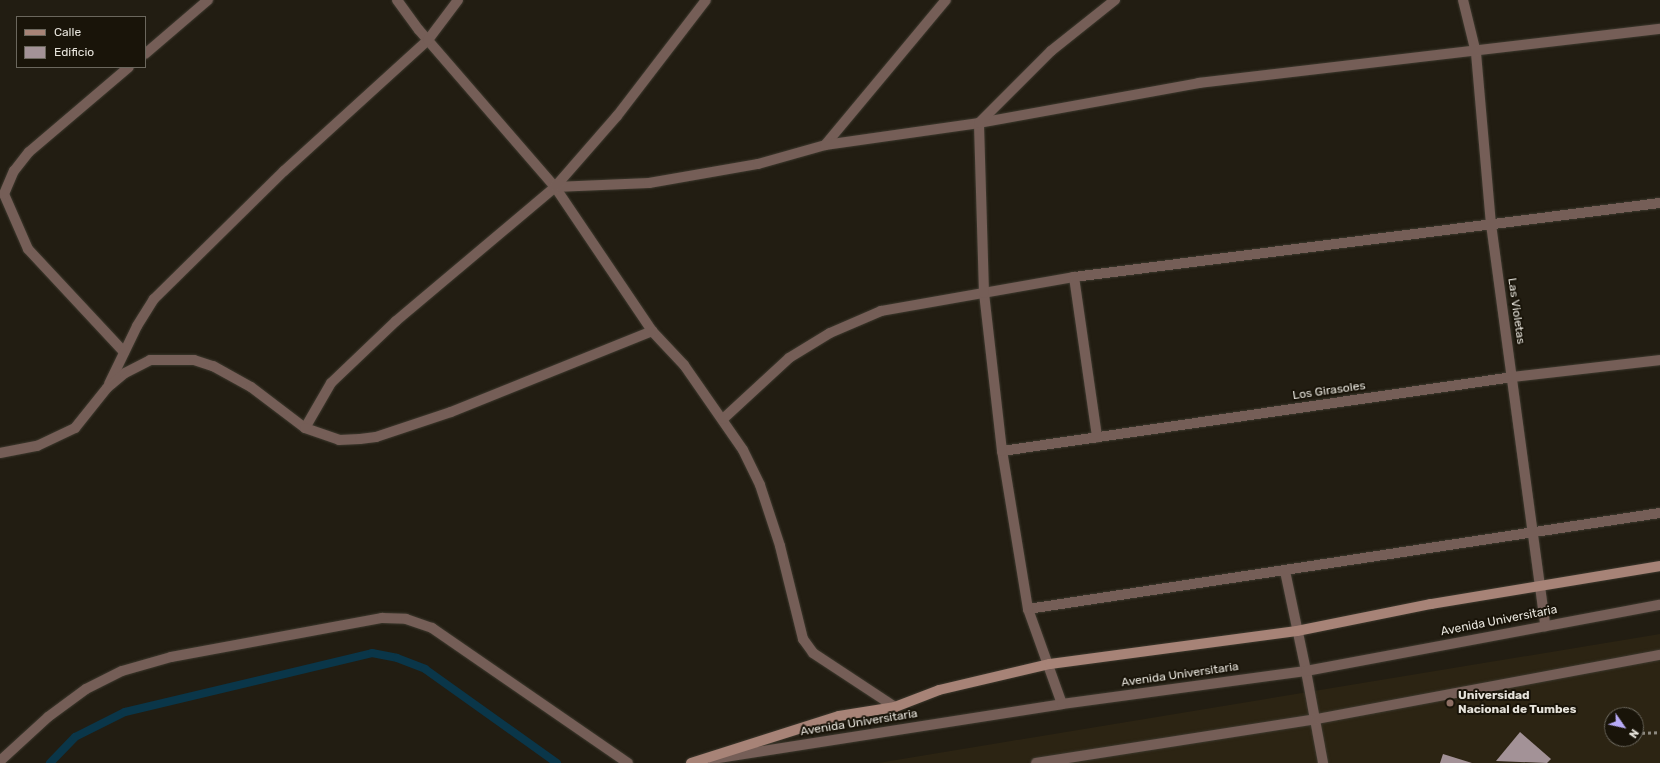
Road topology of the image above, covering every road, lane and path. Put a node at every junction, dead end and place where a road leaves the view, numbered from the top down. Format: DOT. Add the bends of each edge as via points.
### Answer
graph roads {
  1 [pos="208,0"];
  2 [pos="397,0"];
  3 [pos="458,0"];
  4 [pos="706,0"];
  5 [pos="946,0"];
  6 [pos="1115,0"];
  7 [pos="1463,0"];
  8 [pos="1660,30"];
  9 [pos="428,40"];
  10 [pos="146,53"];
  11 [pos="1476,53"];
  12 [pos="128,68"];
  13 [pos="979,123"];
  14 [pos="824,145"];
  15 [pos="555,187"];
  16 [pos="1660,203"];
  17 [pos="4,204"];
  18 [pos="1491,224"];
  19 [pos="1074,277"];
  20 [pos="984,293"];
  21 [pos="652,331"];
  22 [pos="124,352"];
  23 [pos="1660,360"];
  24 [pos="1513,377"];
  25 [pos="107,388"];
  26 [pos="723,418"];
  27 [pos="305,428"];
  28 [pos="1097,437"];
  29 [pos="1002,451"];
  30 [pos="0,453"];
  31 [pos="1660,513"];
  32 [pos="1530,534"];
  33 [pos="1660,566"];
  34 [pos="1285,571"];
  35 [pos="1540,585"];
  36 [pos="1660,606"];
  37 [pos="1028,609"];
  38 [pos="1545,626"];
  39 [pos="1297,631"];
  40 [pos="1660,655"];
  41 [pos="1050,664"];
  42 [pos="1306,671"];
  43 [pos="1062,704"];
  44 [pos="895,707"];
  45 [pos="1317,719"];
  46 [pos="1660,732"];
  47 [pos="1644,733"];
  48 [pos="0,761"];
  49 [pos="702,761"];
  50 [pos="628,763"];
  51 [pos="691,763"];
  52 [pos="1036,763"];
  53 [pos="1323,763"];
  1 -- 10 [label="street"];
  2 -- 9 [label="street"];
  3 -- 9 [label="street"];
  4 -- 15 [label="street" via="617,116"];
  5 -- 14 [label="street"];
  6 -- 13 [label="street" via="1050,51"];
  7 -- 11 [label="street, Las Violetas"];
  8 -- 11 [label="street"];
  9 -- 15 [label="street"];
  9 -- 22 [label="street" via="175,275 154,299"];
  11 -- 13 [label="street" via="1199,83"];
  11 -- 18 [label="street, Las Violetas"];
  12 -- 17 [label="street" via="29,152 7,186"];
  13 -- 14 [label="street"];
  13 -- 20 [label="street"];
  14 -- 15 [label="street" via="758,164 649,183"];
  15 -- 21 [label="street"];
  15 -- 27 [label="street" via="396,321 331,382"];
  16 -- 18 [label="street"];
  17 -- 22 [label="street" via="28,249"];
  18 -- 19 [label="street"];
  18 -- 24 [label="street, Las Violetas"];
  19 -- 20 [label="street"];
  19 -- 28 [label="street"];
  20 -- 26 [label="street" via="881,311 830,333 789,358"];
  20 -- 29 [label="street"];
  21 -- 26 [label="street" via="684,365"];
  21 -- 27 [label="street" via="451,412 376,437 339,440"];
  22 -- 25 [label="street"];
  23 -- 24 [label="street, Los Girasoles"];
  24 -- 28 [label="street, Los Girasoles"];
  24 -- 32 [label="street, Las Violetas"];
  25 -- 27 [label="street" via="125,373 150,360 194,360 213,366 251,387"];
  25 -- 30 [label="street" via="75,428 37,446"];
  26 -- 44 [label="street" via="743,450 760,485 780,546 803,639 813,653"];
  28 -- 29 [label="street, Los Girasoles"];
  29 -- 37 [label="street"];
  31 -- 32 [label="street"];
  32 -- 34 [label="street"];
  32 -- 35 [label="street, Las Violetas"];
  33 -- 35 [label="main road"];
  34 -- 37 [label="street"];
  34 -- 39 [label="street"];
  35 -- 38 [label="street, Las Violetas"];
  35 -- 39 [label="main road"];
  36 -- 38 [label="street, Avenida Universitaria"];
  37 -- 41 [label="street"];
  38 -- 42 [label="street, Avenida Universitaria"];
  39 -- 41 [label="main road"];
  39 -- 42 [label="street"];
  40 -- 45 [label="street"];
  41 -- 43 [label="street"];
  41 -- 44 [label="main road" via="939,690"];
  42 -- 43 [label="street, Avenida Universitaria"];
  42 -- 45 [label="street"];
  43 -- 49 [label="street, Avenida Universitaria"];
  44 -- 49 [label="main road" via="839,716"];
  45 -- 52 [label="street"];
  45 -- 53 [label="street"];
  46 -- 47 [label="path"];
  48 -- 50 [label="street" via="60,708 86,689 122,671 171,657 382,618 406,619 432,628"];
  49 -- 51 [label="main road"];
}
